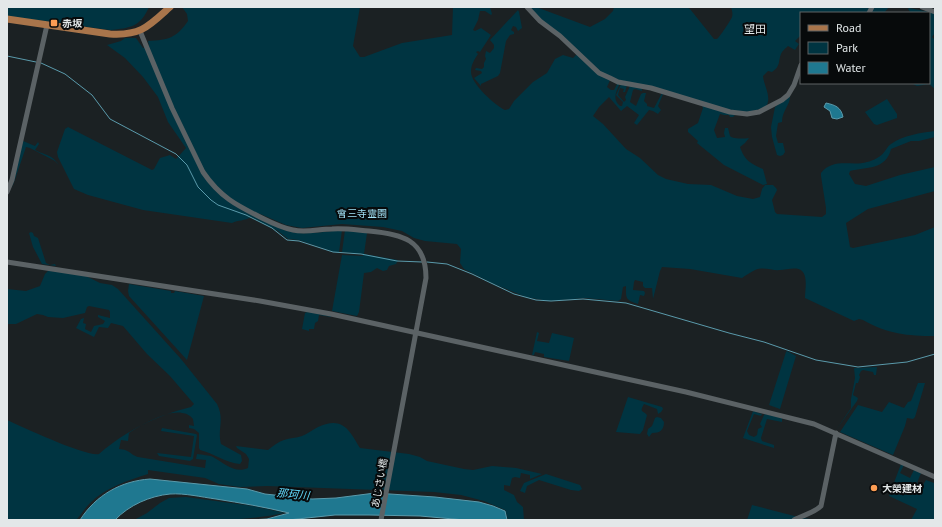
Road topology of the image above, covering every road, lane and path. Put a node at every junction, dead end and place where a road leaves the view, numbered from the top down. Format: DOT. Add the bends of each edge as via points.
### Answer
graph roads {
  1 [pos="170,7"];
  2 [pos="527,7"];
  3 [pos="922,7"];
  4 [pos="935,12"];
  5 [pos="7,19"];
  6 [pos="47,25"];
  7 [pos="140,31"];
  8 [pos="800,68"];
  9 [pos="7,192"];
  10 [pos="7,262"];
  11 [pos="416,333"];
  12 [pos="836,433"];
  13 [pos="935,477"];
  14 [pos="381,520"];
  15 [pos="794,520"];
  1 -- 7 [label="main road"];
  2 -- 8 [label="street" via="599,73 618,82 651,88 730,112 759,112 782,100 794,86"];
  3 -- 4 [label="street"];
  5 -- 6 [label="main road"];
  6 -- 7 [label="main road" via="116,34"];
  6 -- 9 [label="street" via="12,180"];
  7 -- 11 [label="street, あじさい橋" via="172,108 203,172 227,199 287,229 343,229 385,233 404,238 414,244 422,256 426,270"];
  10 -- 11 [label="street" via="300,308"];
  11 -- 12 [label="street" via="686,392 802,420"];
  11 -- 14 [label="street, あじさい橋"];
  12 -- 13 [label="street"];
  12 -- 15 [label="street" via="820,506"];
}
